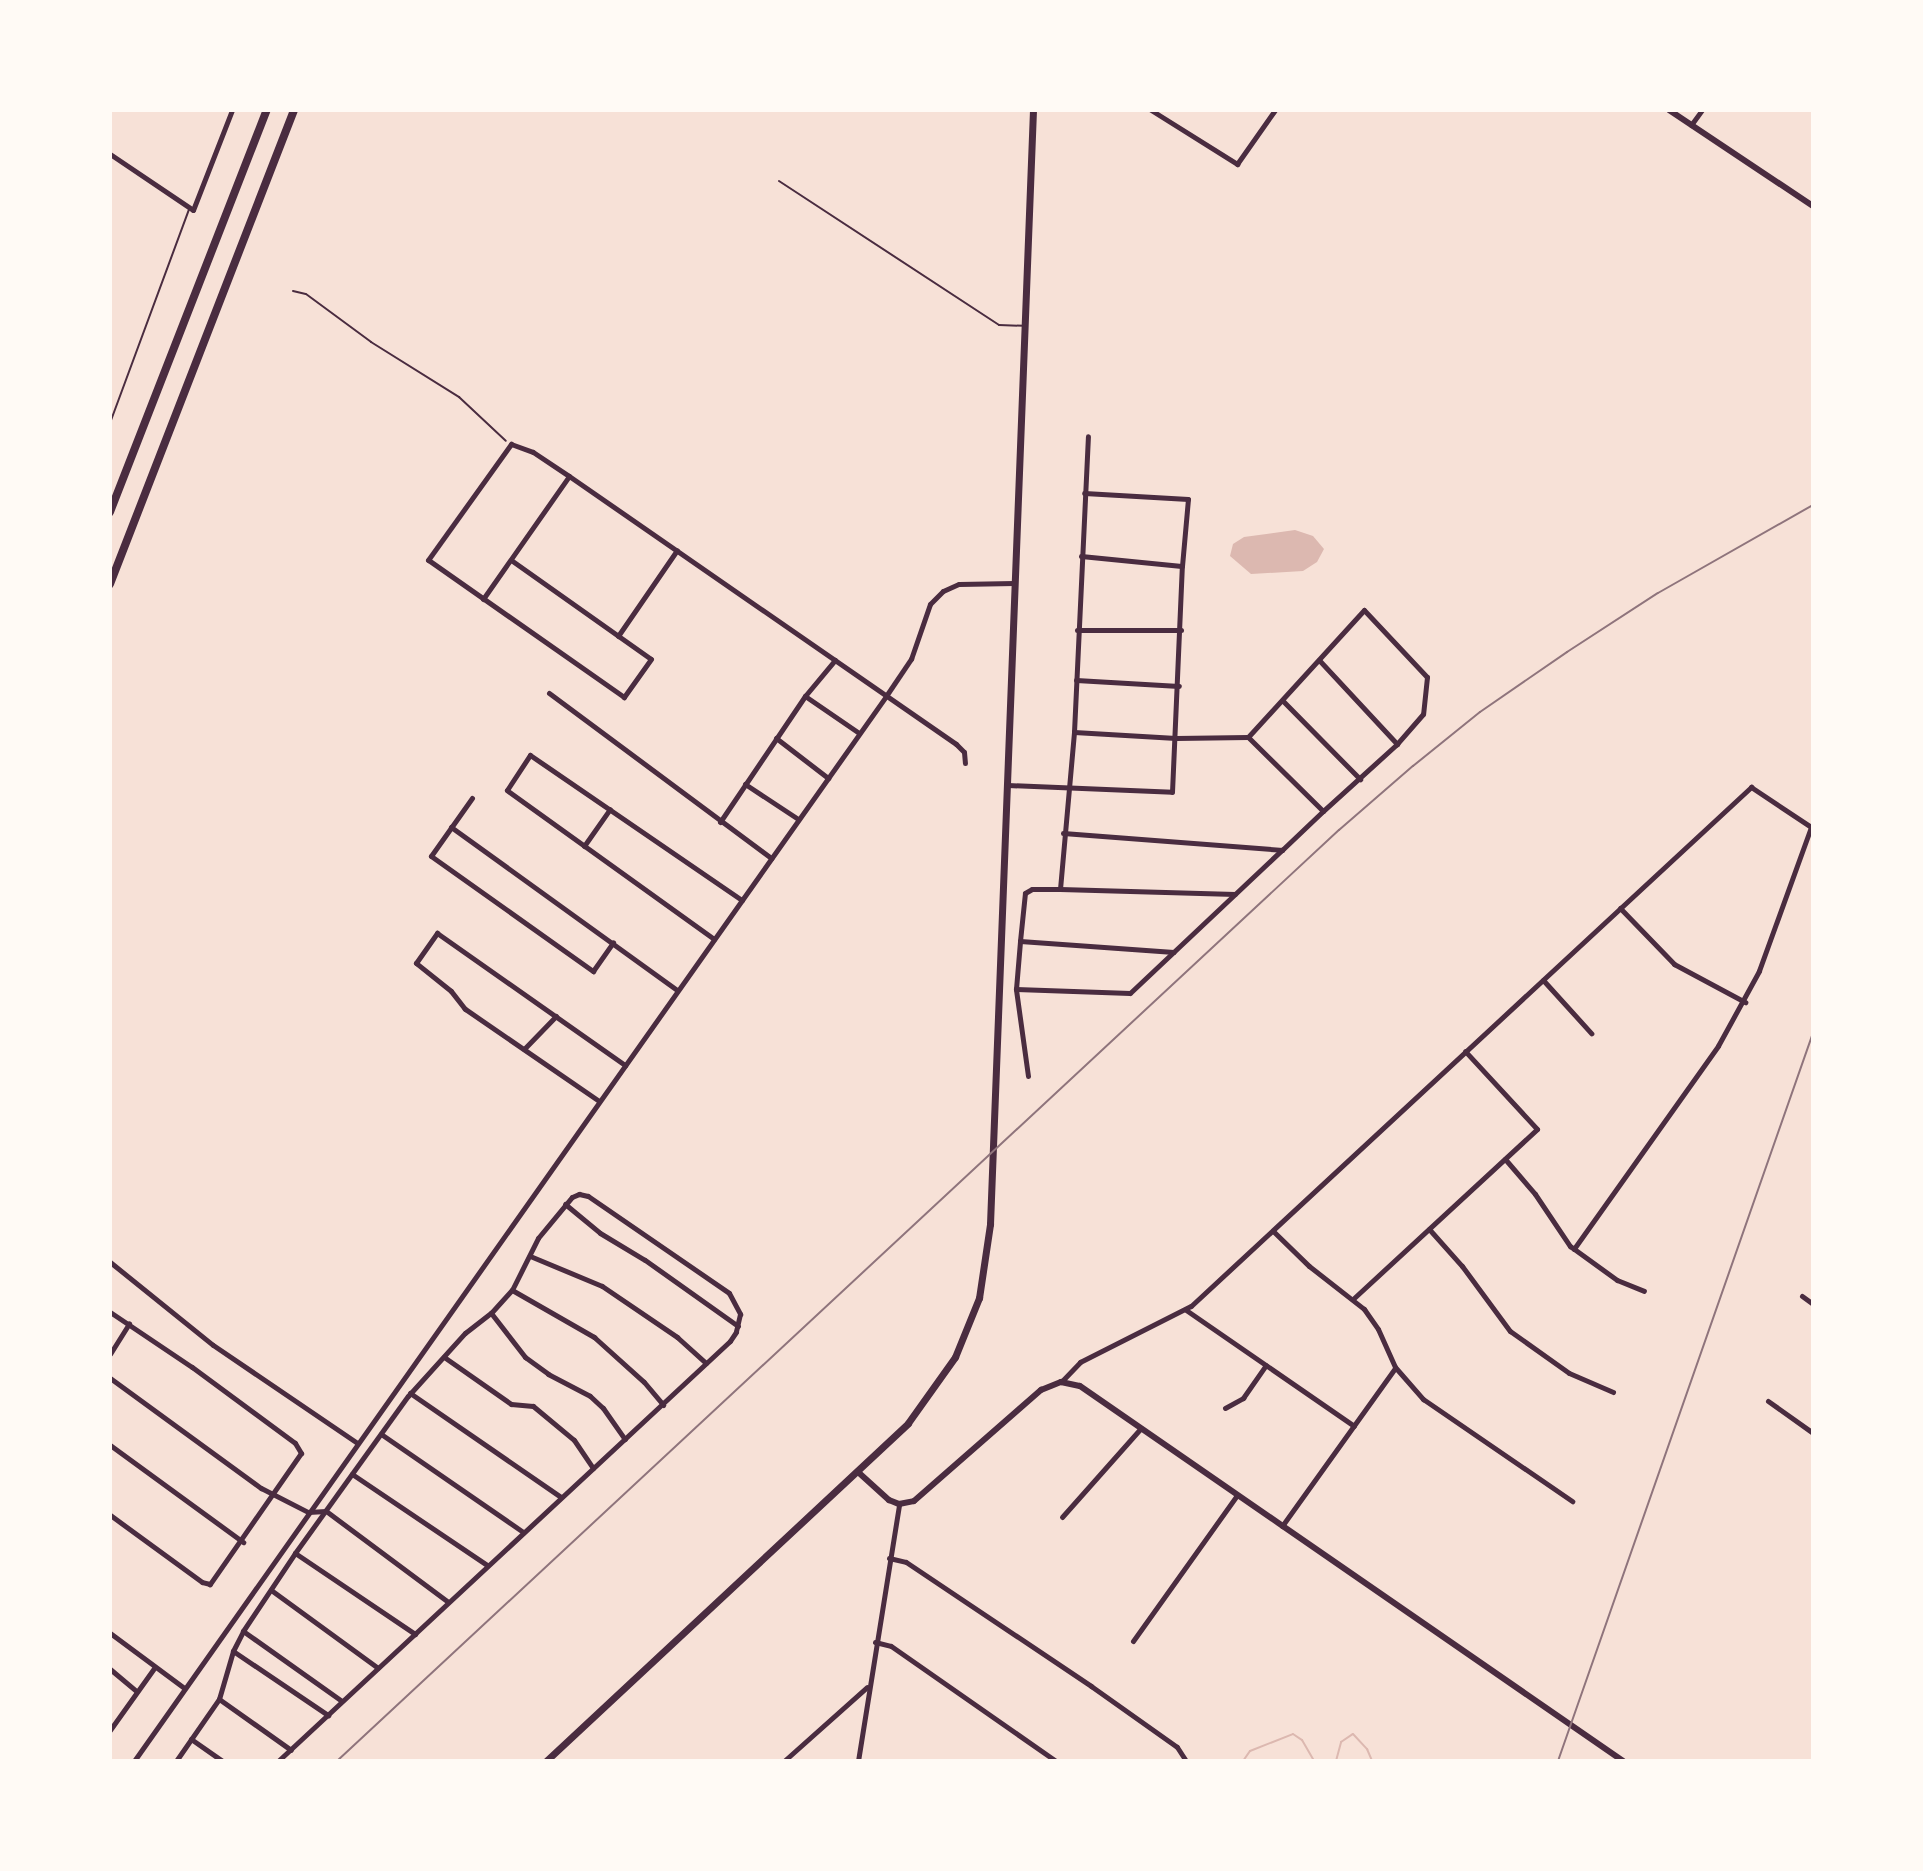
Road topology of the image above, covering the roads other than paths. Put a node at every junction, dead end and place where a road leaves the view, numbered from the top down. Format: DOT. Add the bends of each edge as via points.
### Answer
graph roads {
  1 [pos="232,110"];
  2 [pos="267,110"];
  3 [pos="294,110"];
  4 [pos="1033,110"];
  5 [pos="1151,110"];
  6 [pos="1275,110"];
  7 [pos="1669,110"];
  8 [pos="1702,110"];
  9 [pos="1691,126"];
  10 [pos="110,154"];
  11 [pos="779,181"];
  12 [pos="1813,206"];
  13 [pos="189,208"];
  14 [pos="1025,326"];
  15 [pos="110,423"];
  16 [pos="1088,436"];
  17 [pos="569,476"];
  18 [pos="1084,493"];
  19 [pos="110,512"];
  20 [pos="677,550"];
  21 [pos="1081,556"];
  22 [pos="511,560"];
  23 [pos="1182,566"];
  24 [pos="1014,583"];
  25 [pos="110,584"];
  26 [pos="483,599"];
  27 [pos="1077,630"];
  28 [pos="1181,630"];
  29 [pos="618,636"];
  30 [pos="835,660"];
  31 [pos="1319,660"];
  32 [pos="1076,680"];
  33 [pos="1179,686"];
  34 [pos="549,693"];
  35 [pos="805,696"];
  36 [pos="886,696"];
  37 [pos="1283,701"];
  38 [pos="1074,732"];
  39 [pos="859,733"];
  40 [pos="1248,737"];
  41 [pos="776,738"];
  42 [pos="1176,738"];
  43 [pos="1397,744"];
  44 [pos="965,763"];
  45 [pos="828,778"];
  46 [pos="1360,779"];
  47 [pos="745,784"];
  48 [pos="1008,785"];
  49 [pos="1068,786"];
  50 [pos="472,798"];
  51 [pos="610,809"];
  52 [pos="1323,811"];
  53 [pos="798,819"];
  54 [pos="720,822"];
  55 [pos="451,827"];
  56 [pos="1063,833"];
  57 [pos="584,846"];
  58 [pos="1282,850"];
  59 [pos="771,858"];
  60 [pos="1060,889"];
  61 [pos="1235,894"];
  62 [pos="742,900"];
  63 [pos="1620,908"];
  64 [pos="714,939"];
  65 [pos="1020,941"];
  66 [pos="613,942"];
  67 [pos="1174,952"];
  68 [pos="1543,980"];
  69 [pos="1016,989"];
  70 [pos="677,990"];
  71 [pos="1745,1002"];
  72 [pos="556,1016"];
  73 [pos="1591,1033"];
  74 [pos="524,1049"];
  75 [pos="1465,1051"];
  76 [pos="625,1065"];
  77 [pos="1028,1076"];
  78 [pos="599,1101"];
  79 [pos="1505,1159"];
  80 [pos="565,1204"];
  81 [pos="1429,1229"];
  82 [pos="1273,1231"];
  83 [pos="1574,1249"];
  84 [pos="530,1256"];
  85 [pos="110,1262"];
  86 [pos="512,1290"];
  87 [pos="1644,1291"];
  88 [pos="1802,1296"];
  89 [pos="1354,1299"];
  90 [pos="1813,1304"];
  91 [pos="1186,1310"];
  92 [pos="110,1312"];
  93 [pos="491,1313"];
  94 [pos="129,1324"];
  95 [pos="738,1326"];
  96 [pos="110,1354"];
  97 [pos="444,1357"];
  98 [pos="706,1363"];
  99 [pos="1266,1365"];
  100 [pos="1395,1367"];
  101 [pos="110,1378"];
  102 [pos="1061,1382"];
  103 [pos="1613,1392"];
  104 [pos="410,1393"];
  105 [pos="1768,1401"];
  106 [pos="663,1405"];
  107 [pos="1225,1408"];
  108 [pos="1354,1426"];
  109 [pos="1141,1428"];
  110 [pos="1813,1432"];
  111 [pos="381,1434"];
  112 [pos="625,1440"];
  113 [pos="357,1443"];
  114 [pos="110,1445"];
  115 [pos="593,1468"];
  116 [pos="858,1472"];
  117 [pos="352,1474"];
  118 [pos="274,1494"];
  119 [pos="1237,1495"];
  120 [pos="561,1497"];
  121 [pos="1572,1501"];
  122 [pos="899,1504"];
  123 [pos="326,1511"];
  124 [pos="308,1512"];
  125 [pos="110,1515"];
  126 [pos="1062,1517"];
  127 [pos="1282,1526"];
  128 [pos="523,1532"];
  129 [pos="243,1542"];
  130 [pos="295,1553"];
  131 [pos="889,1558"];
  132 [pos="487,1565"];
  133 [pos="271,1590"];
  134 [pos="448,1602"];
  135 [pos="243,1631"];
  136 [pos="110,1633"];
  137 [pos="415,1634"];
  138 [pos="1133,1641"];
  139 [pos="875,1642"];
  140 [pos="233,1651"];
  141 [pos="155,1667"];
  142 [pos="378,1668"];
  143 [pos="110,1669"];
  144 [pos="868,1686"];
  145 [pos="184,1688"];
  146 [pos="136,1691"];
  147 [pos="219,1699"];
  148 [pos="342,1701"];
  149 [pos="328,1715"];
  150 [pos="111,1728"];
  151 [pos="191,1739"];
  152 [pos="291,1750"];
  153 [pos="134,1761"];
  154 [pos="176,1761"];
  155 [pos="223,1761"];
  156 [pos="278,1761"];
  157 [pos="546,1761"];
  158 [pos="784,1761"];
  159 [pos="858,1761"];
  160 [pos="1056,1761"];
  161 [pos="1186,1761"];
  162 [pos="1623,1761"];
  1 -- 13 [label="street" via="193,210"];
  2 -- 19 [label="highway"];
  3 -- 25 [label="highway"];
  4 -- 14 [label="main road"];
  5 -- 6 [label="street" via="1237,164"];
  7 -- 9 [label="street"];
  8 -- 9 [label="street"];
  9 -- 12 [label="street"];
  10 -- 13 [label="street"];
  11 -- 14 [label="lane" via="999,325"];
  13 -- 15 [label="lane"];
  14 -- 24 [label="main road"];
  16 -- 18 [label="street"];
  17 -- 20 [label="street"];
  17 -- 22 [label="street"];
  17 -- 26 [label="street" via="509,444 428,560"];
  18 -- 21 [label="street"];
  18 -- 23 [label="street" via="1188,499"];
  20 -- 29 [label="street"];
  20 -- 30 [label="street"];
  21 -- 23 [label="street"];
  21 -- 27 [label="street"];
  22 -- 26 [label="street"];
  22 -- 29 [label="street"];
  23 -- 28 [label="street"];
  24 -- 36 [label="street" via="967,583 936,597 926,611 911,659"];
  24 -- 48 [label="main road"];
  26 -- 29 [label="street" via="624,697 651,659"];
  27 -- 28 [label="street"];
  27 -- 32 [label="street"];
  28 -- 33 [label="street"];
  30 -- 35 [label="street"];
  30 -- 36 [label="street"];
  31 -- 37 [label="street"];
  31 -- 43 [label="street"];
  31 -- 43 [label="street" via="1364,610 1427,677 1423,714"];
  32 -- 33 [label="street"];
  32 -- 38 [label="street"];
  33 -- 42 [label="street"];
  34 -- 54 [label="street"];
  35 -- 39 [label="street"];
  35 -- 41 [label="street"];
  36 -- 39 [label="street"];
  36 -- 44 [label="street" via="961,748"];
  37 -- 40 [label="street"];
  37 -- 46 [label="street"];
  38 -- 42 [label="street"];
  38 -- 49 [label="street"];
  39 -- 45 [label="street"];
  40 -- 42 [label="street"];
  40 -- 52 [label="street"];
  41 -- 45 [label="street"];
  41 -- 47 [label="street"];
  42 -- 49 [label="street" via="1172,792"];
  43 -- 46 [label="street"];
  45 -- 53 [label="street"];
  46 -- 52 [label="street"];
  47 -- 53 [label="street"];
  47 -- 54 [label="street"];
  48 -- 49 [label="street"];
  48 -- 116 [label="main road" via="990,1224 979,1298 955,1357 916,1414"];
  49 -- 56 [label="street"];
  50 -- 55 [label="street"];
  51 -- 57 [label="street"];
  51 -- 57 [label="street" via="530,755 507,790"];
  51 -- 62 [label="street"];
  52 -- 58 [label="street"];
  53 -- 59 [label="street"];
  54 -- 59 [label="street"];
  55 -- 66 [label="street"];
  55 -- 66 [label="street" via="431,856 593,971"];
  56 -- 58 [label="street"];
  56 -- 60 [label="street"];
  57 -- 64 [label="street"];
  58 -- 61 [label="street"];
  59 -- 62 [label="street"];
  60 -- 61 [label="street"];
  60 -- 65 [label="street" via="1025,893"];
  61 -- 67 [label="street"];
  62 -- 64 [label="street"];
  63 -- 68 [label="street"];
  63 -- 71 [label="street" via="1674,964"];
  63 -- 71 [label="street" via="1751,787 1811,827"];
  64 -- 70 [label="street"];
  65 -- 67 [label="street"];
  65 -- 69 [label="street"];
  66 -- 70 [label="street"];
  67 -- 69 [label="street" via="1130,993"];
  68 -- 73 [label="street"];
  68 -- 75 [label="street"];
  69 -- 77 [label="street"];
  70 -- 76 [label="street"];
  71 -- 83 [label="street"];
  72 -- 74 [label="street"];
  72 -- 74 [label="street" via="437,933 416,963 465,1009"];
  72 -- 76 [label="street"];
  74 -- 78 [label="street"];
  75 -- 79 [label="street" via="1537,1129"];
  75 -- 82 [label="street"];
  76 -- 78 [label="street"];
  78 -- 113 [label="street"];
  79 -- 81 [label="street"];
  79 -- 83 [label="street"];
  80 -- 84 [label="street"];
  80 -- 95 [label="street"];
  80 -- 95 [label="street" via="576,1195 588,1196 729,1293 738,1307"];
  81 -- 89 [label="street"];
  81 -- 103 [label="street" via="1510,1331 1569,1373"];
  82 -- 89 [label="street"];
  82 -- 91 [label="street"];
  83 -- 87 [label="street" via="1617,1280"];
  84 -- 86 [label="street"];
  84 -- 98 [label="street" via="602,1286"];
  85 -- 113 [label="street" via="213,1345"];
  86 -- 93 [label="street"];
  86 -- 106 [label="street" via="594,1337"];
  88 -- 90 [label="street"];
  89 -- 100 [label="street" via="1378,1329"];
  91 -- 99 [label="street"];
  91 -- 102 [label="street" via="1080,1362"];
  92 -- 94 [label="street"];
  93 -- 97 [label="street"];
  93 -- 112 [label="street" via="525,1357 603,1408"];
  94 -- 96 [label="street"];
  94 -- 118 [label="street" via="299,1446 299,1456"];
  95 -- 98 [label="street"];
  97 -- 104 [label="street"];
  97 -- 115 [label="street" via="511,1404 533,1406 574,1440"];
  98 -- 106 [label="street"];
  99 -- 107 [label="street" via="1243,1398"];
  99 -- 108 [label="street"];
  100 -- 108 [label="street"];
  100 -- 121 [label="street" via="1429,1404"];
  101 -- 118 [label="street"];
  102 -- 109 [label="street" via="1085,1388"];
  102 -- 122 [label="street" via="1035,1395 925,1493"];
  104 -- 111 [label="street"];
  104 -- 120 [label="street"];
  105 -- 110 [label="street"];
  106 -- 112 [label="street"];
  108 -- 127 [label="street"];
  109 -- 119 [label="street"];
  109 -- 126 [label="street"];
  111 -- 117 [label="street"];
  111 -- 128 [label="street"];
  112 -- 115 [label="street"];
  113 -- 124 [label="street"];
  114 -- 129 [label="street"];
  115 -- 120 [label="street"];
  116 -- 122 [label="street"];
  116 -- 157 [label="main road"];
  117 -- 123 [label="street"];
  117 -- 132 [label="street"];
  118 -- 124 [label="street"];
  118 -- 129 [label="street"];
  119 -- 127 [label="street"];
  119 -- 138 [label="street"];
  120 -- 128 [label="street"];
  122 -- 131 [label="street"];
  123 -- 124 [label="street"];
  123 -- 130 [label="street"];
  123 -- 134 [label="street"];
  124 -- 145 [label="street"];
  125 -- 129 [label="street" via="210,1584"];
  127 -- 162 [label="street"];
  128 -- 132 [label="street"];
  130 -- 133 [label="street"];
  130 -- 137 [label="street"];
  131 -- 139 [label="street"];
  131 -- 161 [label="street" via="906,1562 1091,1686 1177,1747"];
  132 -- 134 [label="street"];
  133 -- 135 [label="street"];
  133 -- 142 [label="street"];
  134 -- 137 [label="street"];
  135 -- 140 [label="street"];
  135 -- 148 [label="street"];
  136 -- 141 [label="street"];
  137 -- 142 [label="street"];
  139 -- 144 [label="street"];
  139 -- 160 [label="street" via="891,1646"];
  140 -- 147 [label="street"];
  140 -- 149 [label="street"];
  141 -- 145 [label="street"];
  141 -- 146 [label="street"];
  142 -- 148 [label="street"];
  143 -- 146 [label="street"];
  144 -- 158 [label="street"];
  144 -- 159 [label="street"];
  145 -- 153 [label="street"];
  146 -- 150 [label="street"];
  147 -- 151 [label="street"];
  147 -- 152 [label="street"];
  148 -- 149 [label="street"];
  149 -- 152 [label="street"];
  151 -- 154 [label="street"];
  151 -- 155 [label="street"];
  152 -- 156 [label="street"];
}
